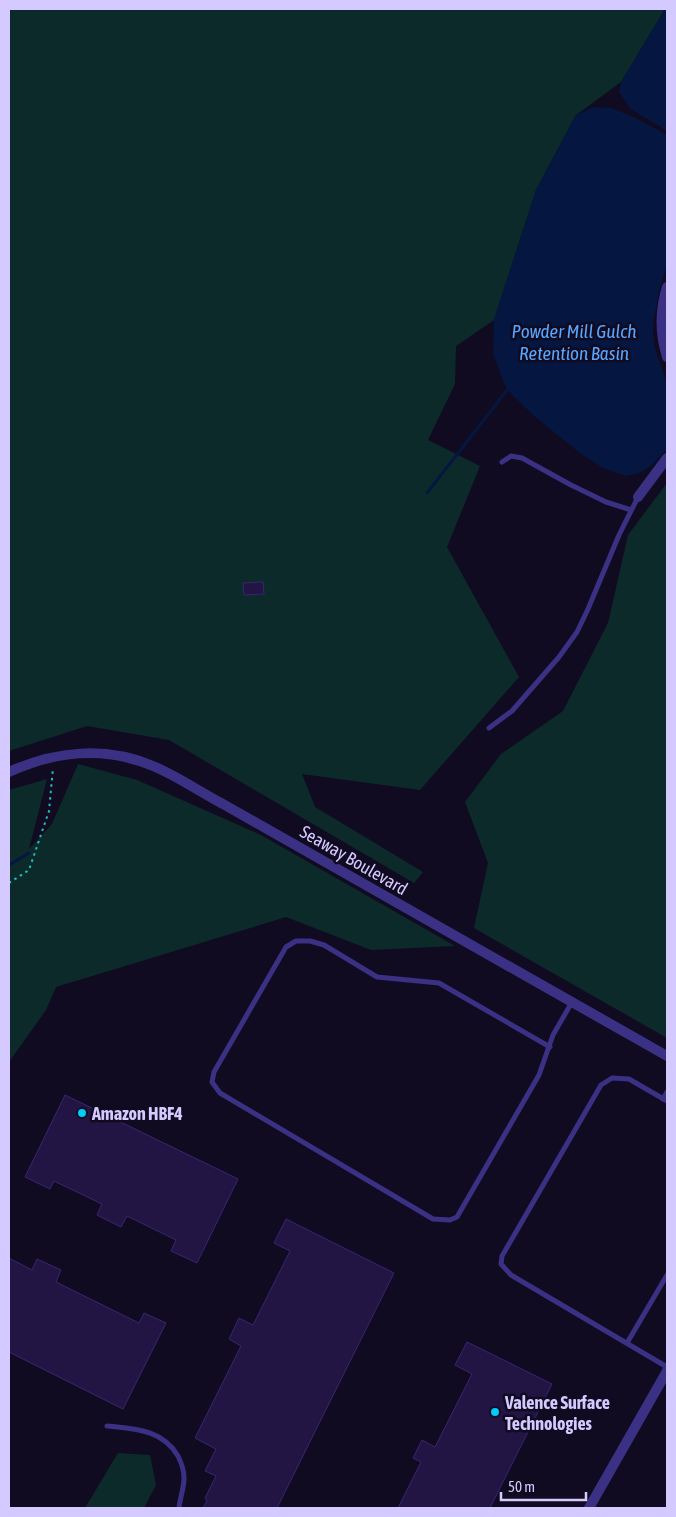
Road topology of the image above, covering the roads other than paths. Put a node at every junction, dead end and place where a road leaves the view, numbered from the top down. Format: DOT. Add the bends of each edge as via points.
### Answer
graph roads {
  1 [pos="667,287"];
  2 [pos="667,357"];
  3 [pos="667,458"];
  4 [pos="502,462"];
  5 [pos="638,497"];
  6 [pos="631,510"];
  7 [pos="489,728"];
  8 [pos="9,772"];
  9 [pos="572,1002"];
  10 [pos="550,1047"];
  11 [pos="667,1056"];
  12 [pos="667,1092"];
  13 [pos="665,1100"];
  14 [pos="667,1275"];
  15 [pos="628,1343"];
  16 [pos="667,1367"];
  17 [pos="667,1371"];
  18 [pos="107,1426"];
  19 [pos="178,1508"];
  20 [pos="589,1508"];
  1 -- 2 [label="street" via="661,326"];
  3 -- 5 [label="street"];
  4 -- 6 [label="lane" via="511,456 522,458 606,502"];
  5 -- 6 [label="lane"];
  6 -- 7 [label="lane" via="577,632 512,711"];
  8 -- 9 [label="street, Seaway Boulevard" via="69,753 96,752 152,766"];
  9 -- 10 [label="lane" via="553,1035"];
  9 -- 11 [label="street, Seaway Boulevard"];
  10 -- 10 [label="lane" via="539,1075 457,1217 450,1220 433,1219 220,1093 212,1082 214,1072 286,948 296,941 324,945 377,977 439,983"];
  12 -- 13 [label="lane"];
  13 -- 15 [label="lane" via="628,1079 612,1078 602,1085 502,1256 501,1264 510,1275"];
  14 -- 15 [label="lane"];
  15 -- 16 [label="lane"];
  17 -- 20 [label="street"];
  18 -- 19 [label="lane" via="146,1431 173,1447 181,1461 184,1477"];
}
